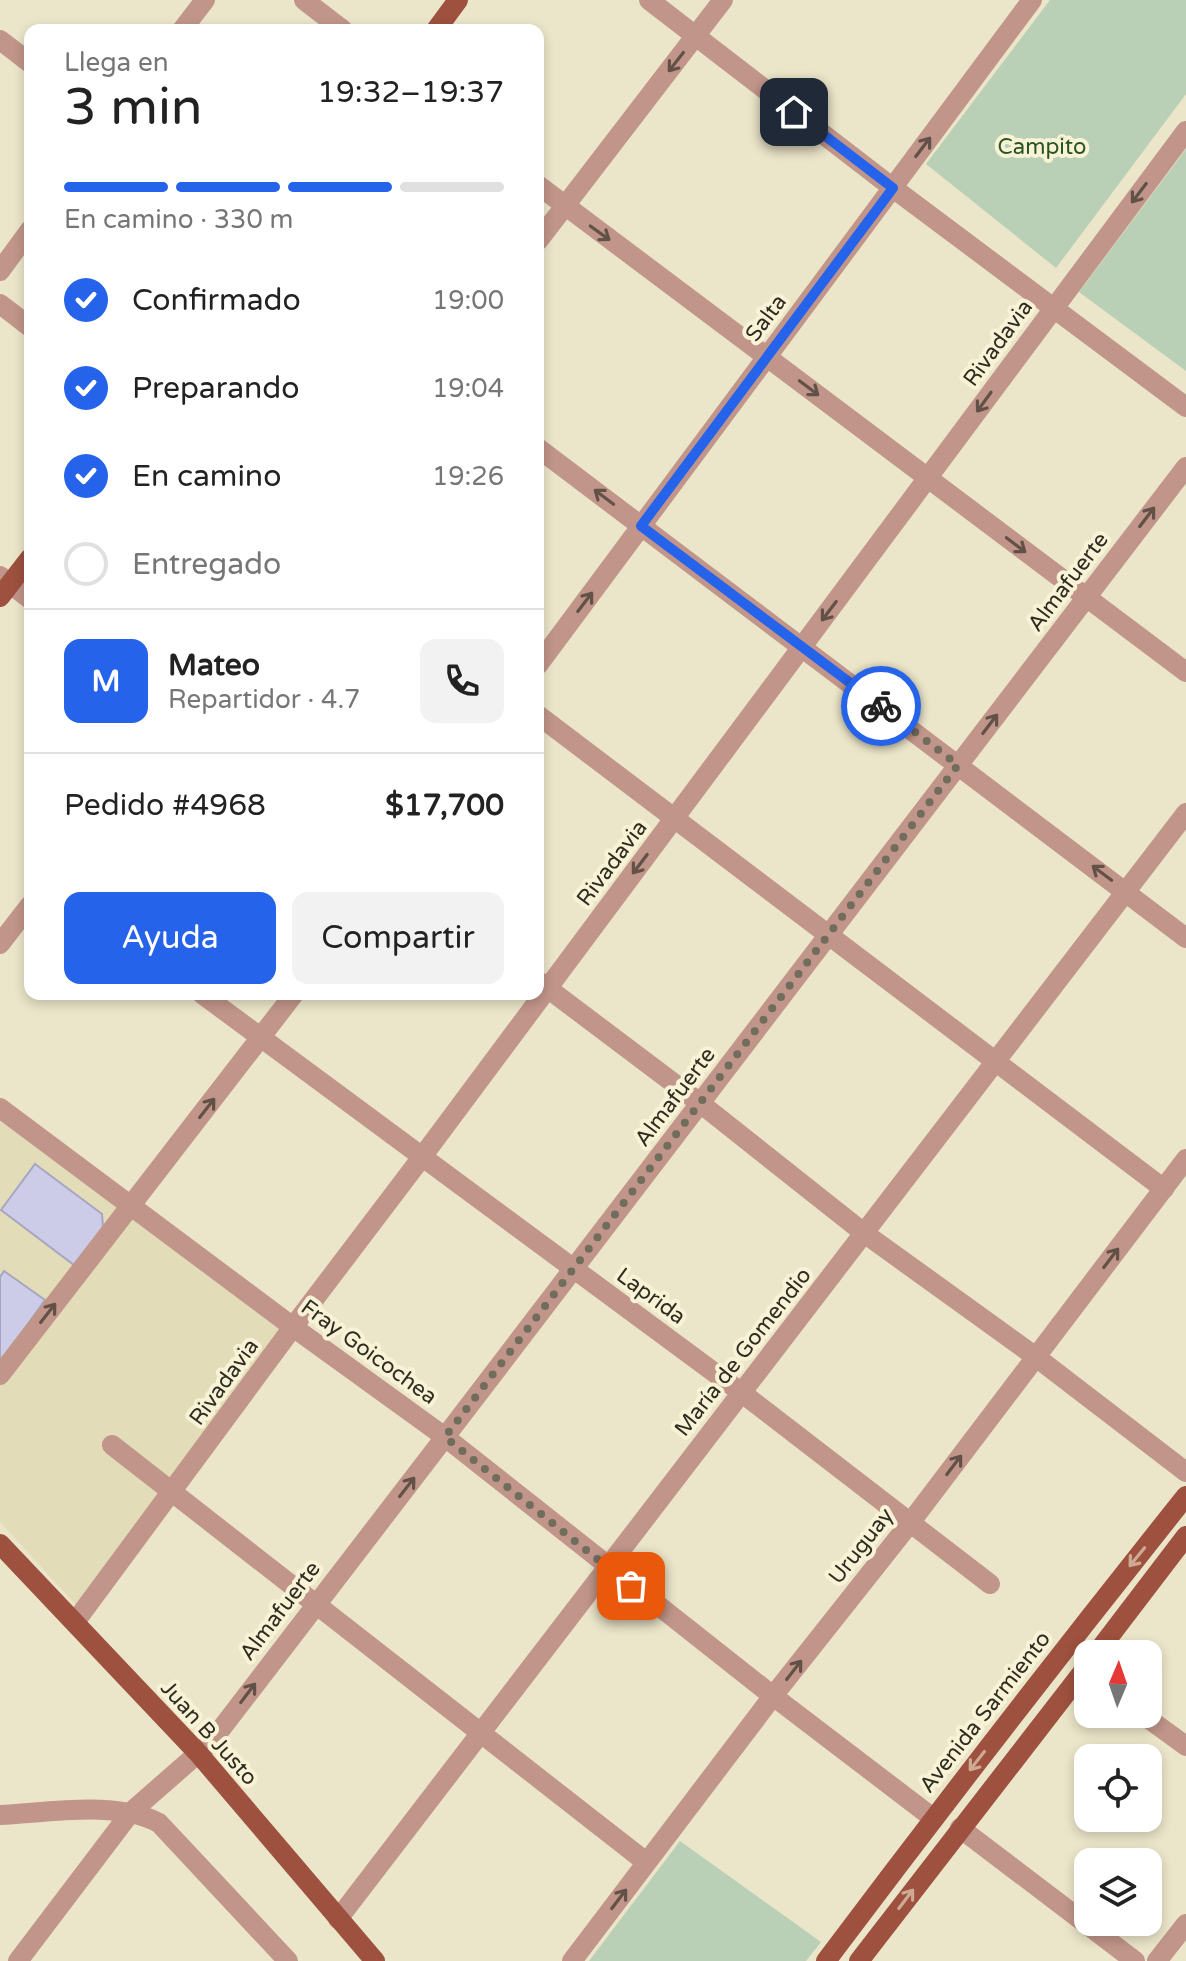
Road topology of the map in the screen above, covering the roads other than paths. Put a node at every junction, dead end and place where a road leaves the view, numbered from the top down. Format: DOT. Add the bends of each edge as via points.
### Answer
graph roads {
  1 [pos="205,0"];
  2 [pos="304,0"];
  3 [pos="458,0"];
  4 [pos="649,0"];
  5 [pos="723,0"];
  6 [pos="1032,0"];
  7 [pos="187,24"];
  8 [pos="335,24"];
  9 [pos="440,24"];
  10 [pos="696,36"];
  11 [pos="0,40"];
  12 [pos="24,58"];
  13 [pos="1186,131"];
  14 [pos="893,188"];
  15 [pos="544,190"];
  16 [pos="564,206"];
  17 [pos="544,233"];
  18 [pos="24,238"];
  19 [pos="0,271"];
  20 [pos="0,304"];
  21 [pos="1054,307"];
  22 [pos="24,322"];
  23 [pos="768,356"];
  24 [pos="1186,407"];
  25 [pos="544,453"];
  26 [pos="1186,467"];
  27 [pos="928,479"];
  28 [pos="641,526"];
  29 [pos="24,564"];
  30 [pos="3,586"];
  31 [pos="24,596"];
  32 [pos="1086,597"];
  33 [pos="802,647"];
  34 [pos="544,657"];
  35 [pos="1186,672"];
  36 [pos="544,720"];
  37 [pos="958,765"];
  38 [pos="1186,813"];
  39 [pos="674,818"];
  40 [pos="1126,891"];
  41 [pos="24,913"];
  42 [pos="829,935"];
  43 [pos="1186,938"];
  44 [pos="0,944"];
  45 [pos="544,984"];
  46 [pos="544,986"];
  47 [pos="210,1000"];
  48 [pos="290,1000"];
  49 [pos="532,1000"];
  50 [pos="261,1038"];
  51 [pos="996,1061"];
  52 [pos="700,1103"];
  53 [pos="0,1108"];
  54 [pos="422,1157"];
  55 [pos="1186,1159"];
  56 [pos="1164,1189"];
  57 [pos="131,1206"];
  58 [pos="864,1233"];
  59 [pos="574,1269"];
  60 [pos="293,1327"];
  61 [pos="1036,1357"];
  62 [pos="0,1375"];
  63 [pos="742,1393"];
  64 [pos="445,1437"];
  65 [pos="112,1445"];
  66 [pos="1186,1472"];
  67 [pos="173,1492"];
  68 [pos="1186,1496"];
  69 [pos="910,1523"];
  70 [pos="1186,1536"];
  71 [pos="0,1544"];
  72 [pos="608,1567"];
  73 [pos="990,1584"];
  74 [pos="315,1604"];
  75 [pos="75,1622"];
  76 [pos="1108,1640"];
  77 [pos="1062,1651"];
  78 [pos="1074,1657"];
  79 [pos="1074,1684"];
  80 [pos="773,1696"];
  81 [pos="1161,1728"];
  82 [pos="481,1733"];
  83 [pos="1186,1746"];
  84 [pos="198,1753"];
  85 [pos="131,1812"];
  86 [pos="0,1815"];
  87 [pos="933,1818"];
  88 [pos="960,1828"];
  89 [pos="646,1862"];
  90 [pos="338,1919"];
  91 [pos="1186,1924"];
  92 [pos="18,1961"];
  93 [pos="288,1961"];
  94 [pos="375,1961"];
  95 [pos="572,1961"];
  96 [pos="826,1961"];
  97 [pos="859,1961"];
  98 [pos="1135,1961"];
  99 [pos="1157,1961"];
  1 -- 7 [label="street"];
  2 -- 8 [label="street"];
  3 -- 9 [label="main road"];
  4 -- 10 [label="street"];
  5 -- 10 [label="street"];
  14 -- 6 [label="street, Salta, one-way"];
  10 -- 14 [label="street"];
  10 -- 16 [label="street, one-way"];
  11 -- 12 [label="street"];
  13 -- 21 [label="street, Rivadavia, one-way"];
  14 -- 21 [label="street"];
  14 -- 23 [label="street, Salta"];
  15 -- 16 [label="street"];
  16 -- 17 [label="street"];
  16 -- 23 [label="street, one-way"];
  18 -- 19 [label="street"];
  20 -- 22 [label="street"];
  21 -- 24 [label="street"];
  21 -- 27 [label="street, Rivadavia, one-way"];
  23 -- 27 [label="street, one-way"];
  23 -- 28 [label="street, Salta"];
  28 -- 25 [label="street, one-way"];
  32 -- 26 [label="street, Almafuerte, one-way"];
  27 -- 32 [label="street, one-way"];
  27 -- 33 [label="street, Rivadavia, one-way"];
  28 -- 33 [label="street"];
  34 -- 28 [label="street, Salta, one-way"];
  29 -- 30 [label="main road"];
  30 -- 31 [label="street"];
  32 -- 35 [label="street"];
  37 -- 32 [label="street, Almafuerte, one-way"];
  33 -- 37 [label="street"];
  33 -- 39 [label="street, Rivadavia"];
  36 -- 39 [label="street"];
  40 -- 37 [label="street, one-way"];
  37 -- 42 [label="street, Almafuerte"];
  38 -- 40 [label="street, María de Gomendio"];
  39 -- 42 [label="street"];
  39 -- 45 [label="street, Rivadavia, one-way"];
  40 -- 43 [label="street"];
  40 -- 51 [label="street, María de Gomendio"];
  41 -- 44 [label="street"];
  42 -- 51 [label="street"];
  42 -- 52 [label="street, Almafuerte"];
  46 -- 52 [label="street"];
  47 -- 50 [label="street, Laprida"];
  48 -- 50 [label="street"];
  49 -- 54 [label="street, Rivadavia"];
  50 -- 54 [label="street, Laprida"];
  57 -- 50 [label="street, one-way"];
  51 -- 56 [label="street"];
  51 -- 58 [label="street, María de Gomendio"];
  52 -- 58 [label="street"];
  52 -- 59 [label="street, Almafuerte"];
  53 -- 57 [label="street, Fray Goicochea"];
  54 -- 59 [label="street, Laprida"];
  54 -- 60 [label="street, Rivadavia"];
  55 -- 56 [label="street, Uruguay"];
  61 -- 56 [label="street, Uruguay, one-way"];
  57 -- 60 [label="street, Fray Goicochea"];
  62 -- 57 [label="street, one-way"];
  58 -- 61 [label="street"];
  58 -- 63 [label="street, María de Gomendio"];
  59 -- 63 [label="street, Laprida"];
  59 -- 64 [label="street, Almafuerte"];
  60 -- 64 [label="street, Fray Goicochea"];
  60 -- 67 [label="street, Rivadavia"];
  61 -- 66 [label="street"];
  69 -- 61 [label="street, Uruguay, one-way"];
  63 -- 69 [label="street, Laprida"];
  63 -- 72 [label="street, María de Gomendio"];
  64 -- 72 [label="street, Fray Goicochea"];
  74 -- 64 [label="street, Almafuerte, one-way"];
  65 -- 67 [label="street"];
  67 -- 74 [label="street"];
  67 -- 75 [label="street, Rivadavia"];
  68 -- 77 [label="main road, Avenida Sarmiento, one-way"];
  69 -- 73 [label="street, Laprida"];
  80 -- 69 [label="street, Uruguay, one-way"];
  70 -- 76 [label="main road"];
  71 -- 75 [label="main road, Juan B Justo"];
  72 -- 80 [label="street, Fray Goicochea"];
  72 -- 82 [label="street, María de Gomendio"];
  74 -- 82 [label="street"];
  84 -- 74 [label="street, Almafuerte, one-way"];
  75 -- 84 [label="main road, Juan B Justo"];
  77 -- 78 [label="street"];
  77 -- 87 [label="main road, Avenida Sarmiento, one-way"];
  79 -- 88 [label="main road"];
  80 -- 87 [label="street, Fray Goicochea"];
  80 -- 89 [label="street, Uruguay"];
  81 -- 83 [label="street"];
  82 -- 89 [label="street"];
  82 -- 90 [label="street, María de Gomendio"];
  84 -- 85 [label="street"];
  84 -- 90 [label="main road, Juan B Justo"];
  85 -- 86 [label="street"];
  85 -- 92 [label="street"];
  85 -- 93 [label="street" via="159,1823"];
  87 -- 96 [label="main road, Avenida Sarmiento"];
  97 -- 88 [label="main road, one-way"];
  88 -- 98 [label="street"];
  95 -- 89 [label="street, Uruguay, one-way"];
  90 -- 94 [label="main road, Juan B Justo"];
  91 -- 99 [label="street"];
}
